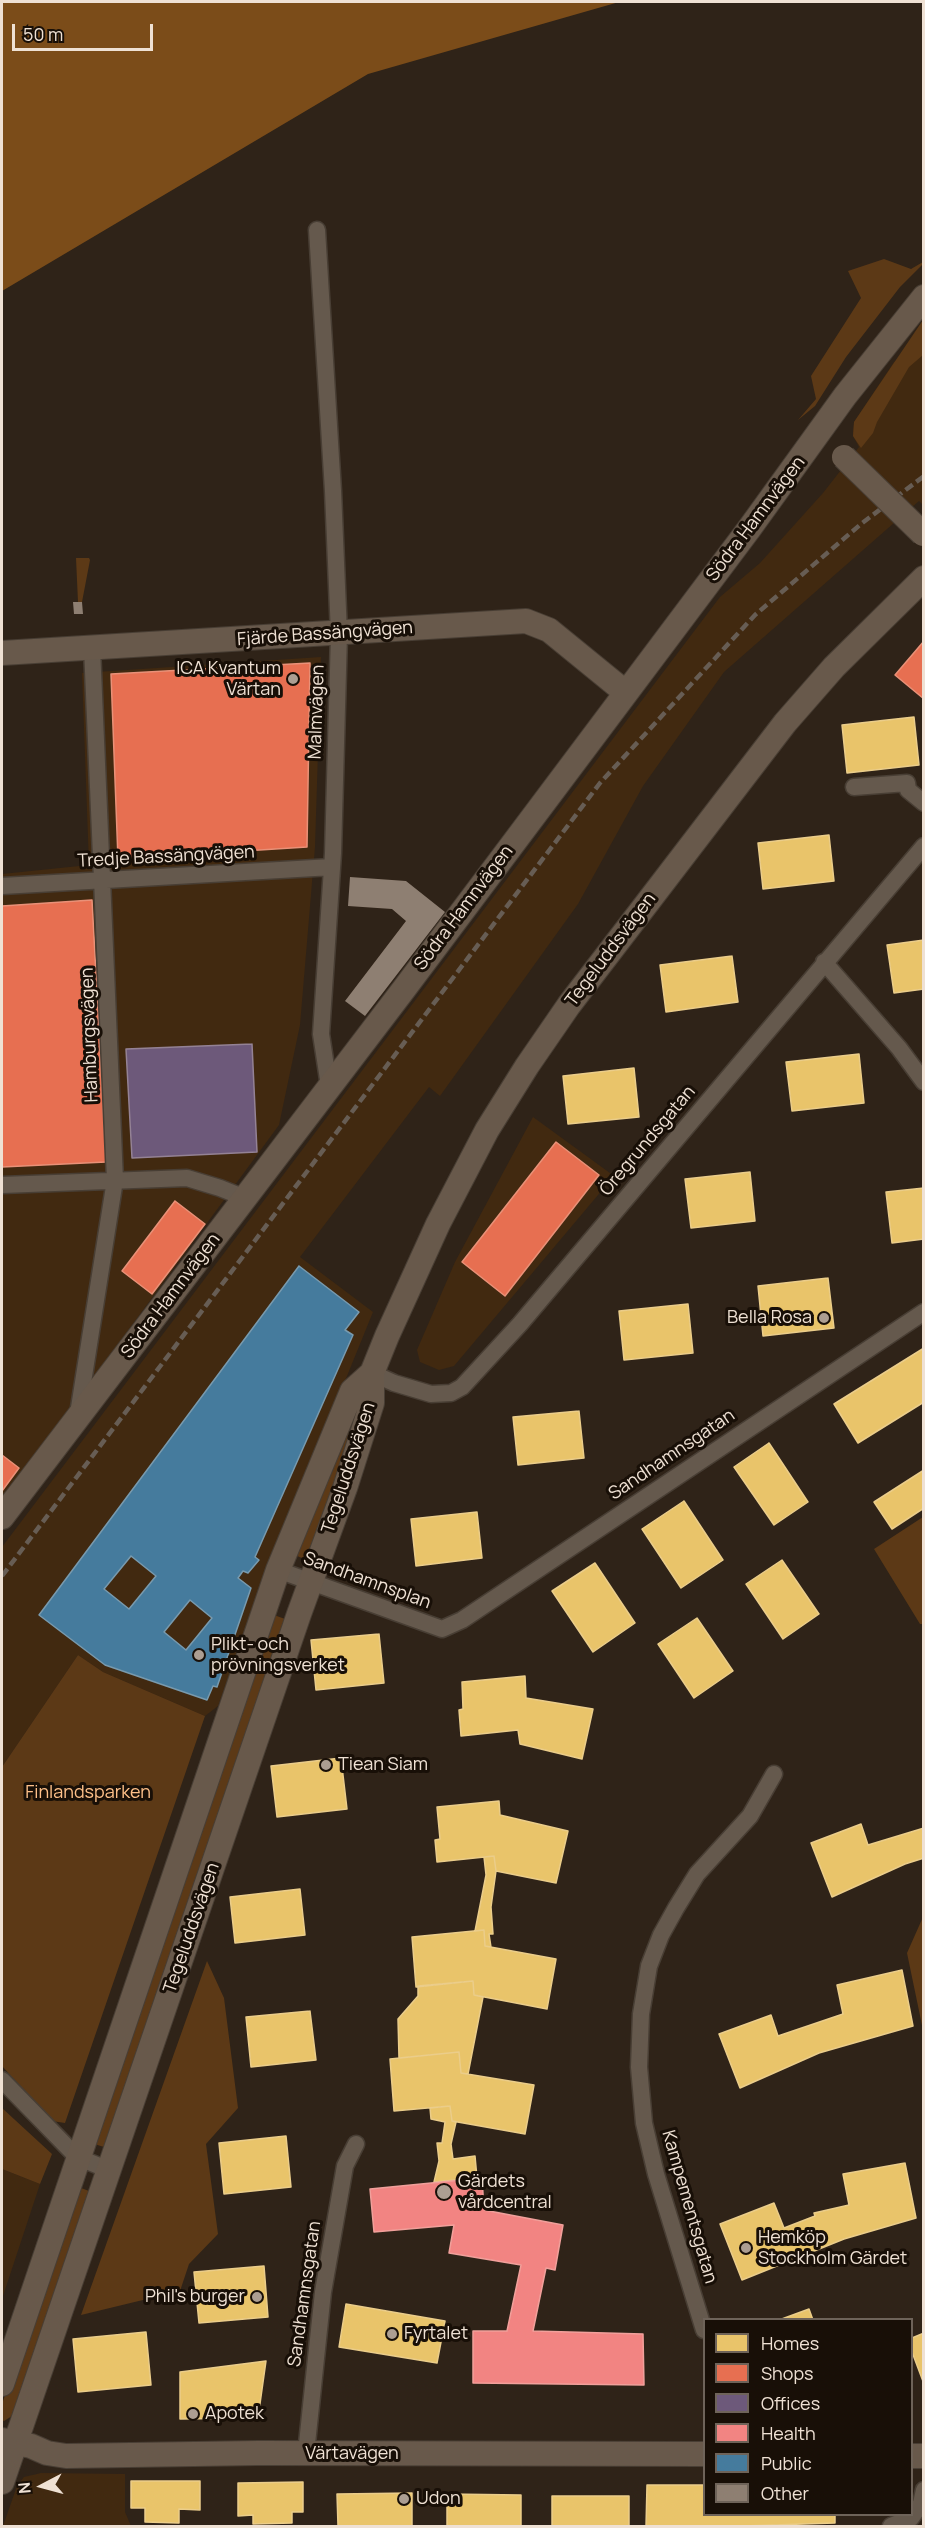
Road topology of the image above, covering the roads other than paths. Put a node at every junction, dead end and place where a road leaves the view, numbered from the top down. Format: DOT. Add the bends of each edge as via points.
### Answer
graph roads {
  1 [pos="316,230"];
  2 [pos="924,297"];
  3 [pos="819,434"];
  4 [pos="923,534"];
  5 [pos="924,578"];
  6 [pos="339,634"];
  7 [pos="92,648"];
  8 [pos="2,653"];
  9 [pos="625,692"];
  10 [pos="854,787"];
  11 [pos="924,803"];
  12 [pos="924,846"];
  13 [pos="332,867"];
  14 [pos="102,880"];
  15 [pos="2,886"];
  16 [pos="824,962"];
  17 [pos="924,1082"];
  18 [pos="329,1086"];
  19 [pos="115,1180"];
  20 [pos="2,1185"];
  21 [pos="245,1198"];
  22 [pos="924,1311"];
  23 [pos="372,1373"];
  24 [pos="78,1418"];
  25 [pos="2,1517"];
  26 [pos="278,1570"];
  27 [pos="311,1582"];
  28 [pos="442,1629"];
  29 [pos="774,1774"];
  30 [pos="2,2080"];
  31 [pos="356,2144"];
  32 [pos="77,2157"];
  33 [pos="109,2170"];
  34 [pos="703,2324"];
  35 [pos="2,2384"];
  36 [pos="8,2441"];
  37 [pos="306,2453"];
  38 [pos="703,2454"];
  39 [pos="2,2482"];
  40 [pos="924,2490"];
  41 [pos="913,2515"];
  42 [pos="912,2516"];
  43 [pos="891,2526"];
  1 -- 6 [label="street, Malmvägen"];
  2 -- 3 [label="main road, Södra Hamnvägen"];
  3 -- 4 [label="main road, bridge"];
  3 -- 9 [label="main road, Södra Hamnvägen"];
  5 -- 23 [label="main road, Tegeluddsvägen" via="834,667 785,723 526,1066 438,1224"];
  6 -- 7 [label="main road, Fjärde Bassängvägen"];
  6 -- 9 [label="main road, Fjärde Bassängvägen" via="526,621 549,630"];
  6 -- 13 [label="street, Malmvägen"];
  7 -- 8 [label="main road, Fjärde Bassängvägen"];
  7 -- 14 [label="street, Hamburgsvägen"];
  9 -- 18 [label="main road, Södra Hamnvägen"];
  10 -- 11 [label="street" via="907,783 908,790"];
  12 -- 16 [label="street, Öregrundsgatan"];
  13 -- 14 [label="street, Tredje Bassängvägen"];
  13 -- 18 [label="street, Malmvägen" via="321,1034"];
  14 -- 15 [label="street, Tredje Bassängvägen"];
  14 -- 19 [label="street, Hamburgsvägen"];
  16 -- 17 [label="street"];
  16 -- 23 [label="street, Öregrundsgatan" via="520,1324 462,1387 441,1395 431,1394"];
  18 -- 21 [label="main road, Södra Hamnvägen"];
  19 -- 20 [label="street"];
  19 -- 21 [label="street" via="188,1178"];
  19 -- 24 [label="street, Hamburgsvägen"];
  21 -- 24 [label="main road, Södra Hamnvägen"];
  22 -- 28 [label="street, Sandhamnsgatan" via="462,1620"];
  23 -- 26 [label="main road, Tegeluddsvägen" via="352,1391"];
  23 -- 27 [label="main road, Tegeluddsvägen" via="372,1403"];
  24 -- 25 [label="main road, Södra Hamnvägen"];
  26 -- 27 [label="street, Sandhamnsplan"];
  26 -- 32 [label="main road, Tegeluddsvägen"];
  27 -- 28 [label="street, Sandhamnsplan"];
  27 -- 33 [label="main road, Tegeluddsvägen"];
  29 -- 34 [label="street, Kampementsgatan" via="750,1816 697,1874 666,1926 649,1966 641,2014 639,2067 644,2123"];
  30 -- 32 [label="street"];
  31 -- 37 [label="street, Sandhamnsgatan" via="345,2166 323,2292"];
  32 -- 33 [label="street"];
  32 -- 35 [label="main road, Tegeluddsvägen"];
  33 -- 36 [label="main road, Tegeluddsvägen"];
  36 -- 37 [label="main road, Värtavägen" via="66,2456"];
  36 -- 39 [label="main road, Tegeluddsvägen"];
  37 -- 38 [label="main road, Värtavägen"];
  40 -- 41 [label="street" via="921,2505"];
  42 -- 43 [label="street"];
}
